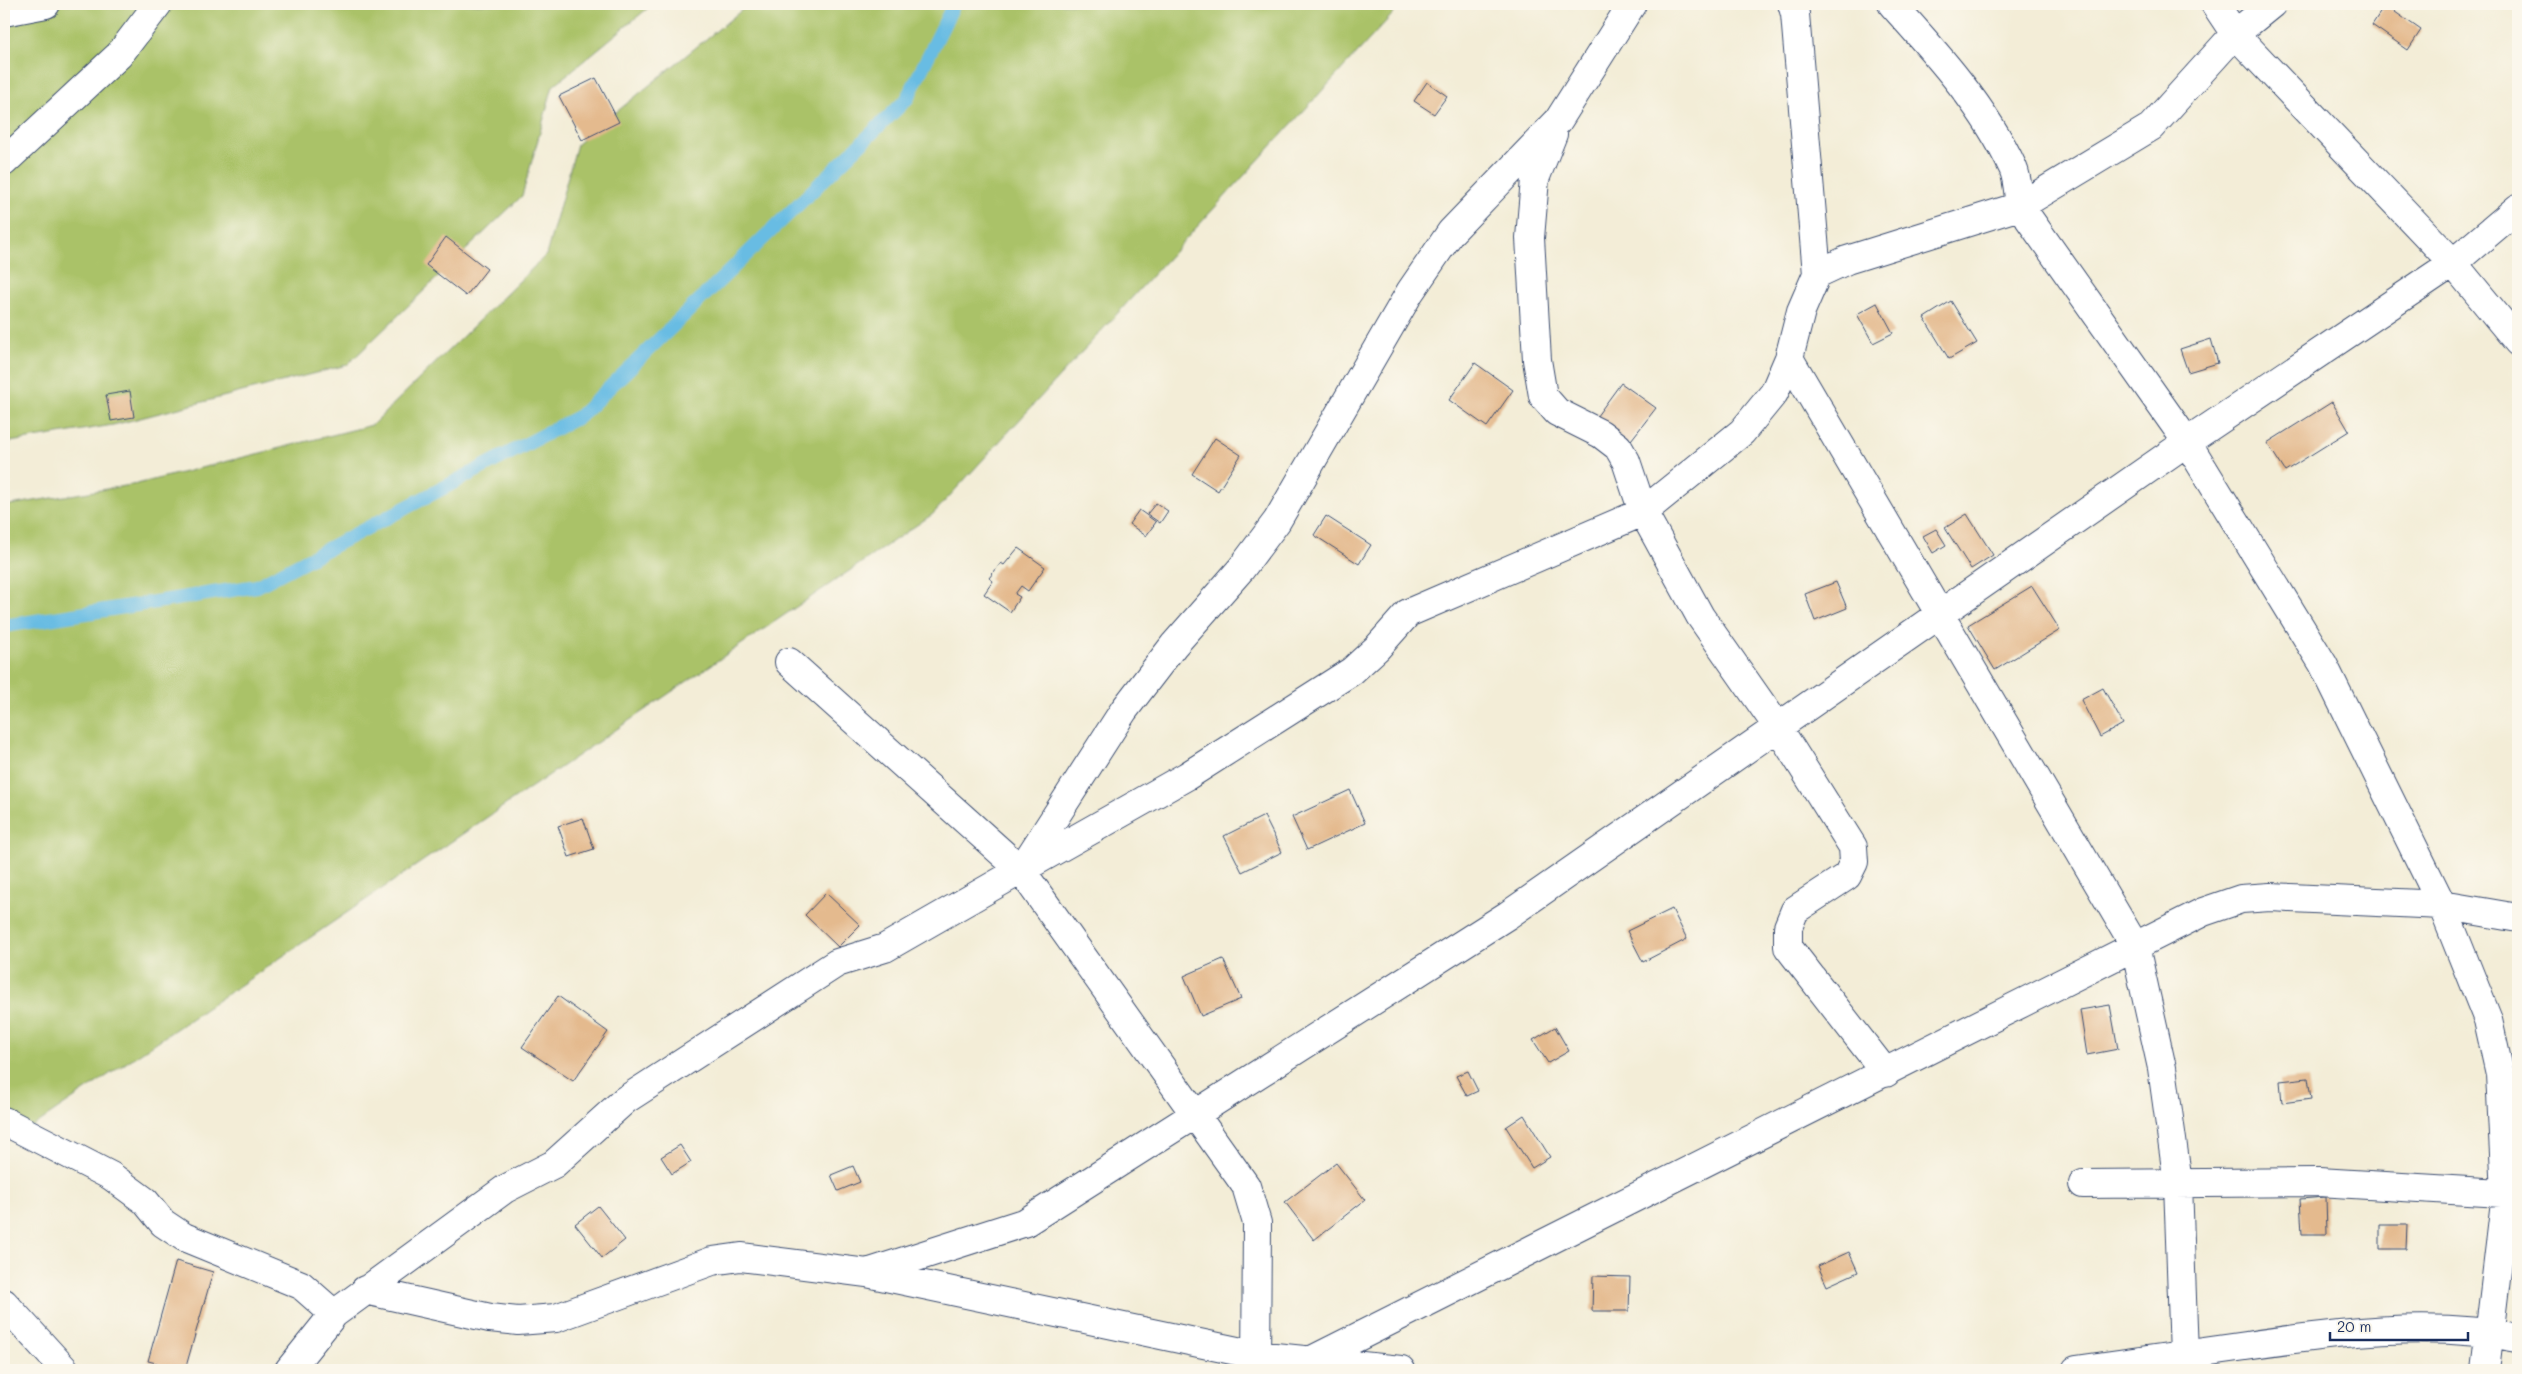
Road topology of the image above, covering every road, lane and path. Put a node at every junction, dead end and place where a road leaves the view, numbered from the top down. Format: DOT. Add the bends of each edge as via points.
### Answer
graph roads {
  1 [pos="46,4"];
  2 [pos="158,4"];
  3 [pos="1632,4"];
  4 [pos="1792,4"];
  5 [pos="1892,4"];
  6 [pos="2215,4"];
  7 [pos="2272,4"];
  8 [pos="4,12"];
  9 [pos="2234,34"];
  10 [pos="1558,121"];
  11 [pos="4,162"];
  12 [pos="2020,206"];
  13 [pos="2518,208"];
  14 [pos="2453,263"];
  15 [pos="1817,274"];
  16 [pos="2518,342"];
  17 [pos="1789,358"];
  18 [pos="2187,442"];
  19 [pos="1643,512"];
  20 [pos="1938,614"];
  21 [pos="789,662"];
  22 [pos="1777,726"];
  23 [pos="1021,870"];
  24 [pos="2442,905"];
  25 [pos="2518,918"];
  26 [pos="2136,946"];
  27 [pos="1886,1073"];
  28 [pos="1194,1115"];
  29 [pos="4,1122"];
  30 [pos="2178,1183"];
  31 [pos="2083,1184"];
  32 [pos="2512,1194"];
  33 [pos="868,1273"];
  34 [pos="365,1290"];
  35 [pos="4,1303"];
  36 [pos="334,1314"];
  37 [pos="2490,1332"];
  38 [pos="2518,1338"];
  39 [pos="2184,1355"];
  40 [pos="1308,1362"];
  41 [pos="1256,1363"];
  42 [pos="65,1370"];
  43 [pos="289,1370"];
  44 [pos="1402,1370"];
  45 [pos="2076,1370"];
  46 [pos="2485,1370"];
  1 -- 8 [label="street"];
  2 -- 11 [label="street" via="119,56"];
  3 -- 10 [label="street"];
  4 -- 15 [label="street"];
  5 -- 12 [label="street" via="1957,80 1994,134 2014,170"];
  6 -- 9 [label="street"];
  7 -- 9 [label="street"];
  9 -- 12 [label="street" via="2151,127"];
  9 -- 14 [label="street"];
  10 -- 19 [label="street" via="1535,179 1530,238 1543,396 1557,412 1601,434 1618,447"];
  10 -- 23 [label="street" via="1451,232 1410,292 1277,521 1124,710"];
  12 -- 15 [label="street" via="1847,260"];
  12 -- 18 [label="street"];
  13 -- 14 [label="street"];
  14 -- 16 [label="street"];
  14 -- 18 [label="street"];
  15 -- 17 [label="street" via="1801,311"];
  17 -- 19 [label="street" via="1774,393 1742,432"];
  17 -- 20 [label="street"];
  18 -- 20 [label="street"];
  18 -- 24 [label="street" via="2323,664"];
  19 -- 22 [label="street" via="1700,616"];
  19 -- 23 [label="street" via="1408,613 1352,671 1187,776"];
  20 -- 22 [label="street"];
  20 -- 26 [label="street"];
  21 -- 23 [label="street"];
  22 -- 27 [label="street" via="1854,846 1854,862 1847,876 1795,910 1788,927 1788,947"];
  22 -- 28 [label="street" via="1508,915"];
  23 -- 28 [label="street"];
  23 -- 34 [label="street" via="885,948 837,963 734,1028 625,1100 554,1164 504,1189"];
  24 -- 25 [label="street"];
  24 -- 26 [label="street" via="2270,897 2241,900 2203,912"];
  24 -- 32 [label="street" via="2488,1020 2500,1074"];
  26 -- 27 [label="street"];
  26 -- 30 [label="street" via="2162,1068"];
  27 -- 40 [label="street"];
  28 -- 33 [label="street" via="1026,1222"];
  28 -- 41 [label="street" via="1246,1186 1253,1205 1257,1224"];
  29 -- 36 [label="street" via="111,1176 145,1201 163,1223 184,1237 300,1285"];
  30 -- 31 [label="street"];
  30 -- 32 [label="street" via="2319,1182"];
  30 -- 39 [label="street"];
  32 -- 37 [label="street"];
  33 -- 34 [label="street" via="741,1257 712,1261 556,1318 518,1321 490,1318"];
  33 -- 41 [label="street"];
  34 -- 36 [label="street"];
  35 -- 42 [label="street"];
  36 -- 43 [label="street"];
  37 -- 38 [label="street"];
  37 -- 39 [label="street" via="2370,1330"];
  37 -- 46 [label="street"];
  39 -- 45 [label="street"];
  40 -- 41 [label="street"];
  40 -- 44 [label="street"];
}
